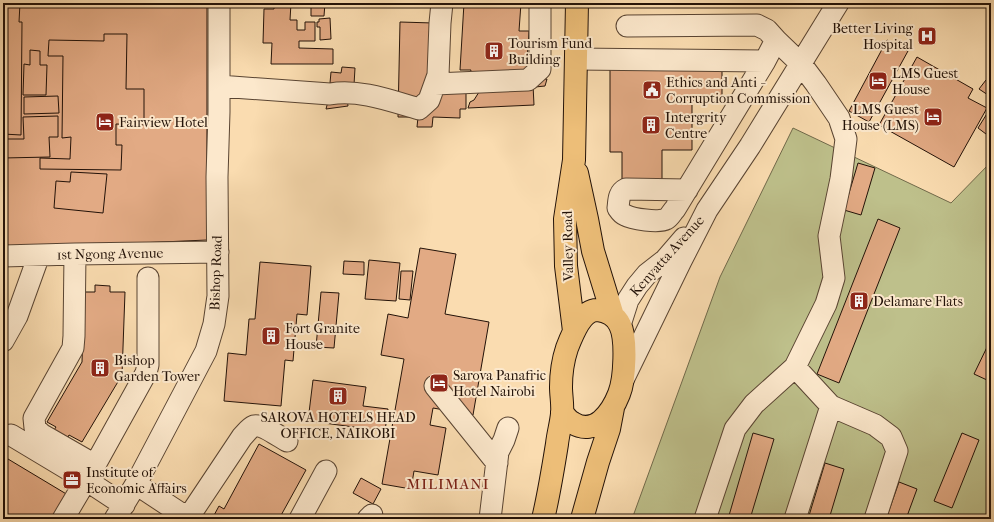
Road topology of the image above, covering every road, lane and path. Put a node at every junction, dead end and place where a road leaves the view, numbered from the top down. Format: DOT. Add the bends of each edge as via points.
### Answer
graph roads {
  1 [pos="218,3"];
  2 [pos="442,3"];
  3 [pos="540,3"];
  4 [pos="577,3"];
  5 [pos="838,3"];
  6 [pos="627,26"];
  7 [pos="776,40"];
  8 [pos="576,59"];
  9 [pos="765,61"];
  10 [pos="801,64"];
  11 [pos="435,84"];
  12 [pos="219,86"];
  13 [pos="574,160"];
  14 [pos="686,190"];
  15 [pos="708,210"];
  16 [pos="218,252"];
  17 [pos="75,254"];
  18 [pos="39,255"];
  19 [pos="3,256"];
  20 [pos="148,278"];
  21 [pos="616,320"];
  22 [pos="574,331"];
  23 [pos="3,341"];
  24 [pos="795,367"];
  25 [pos="623,380"];
  26 [pos="435,386"];
  27 [pos="831,406"];
  28 [pos="613,407"];
  29 [pos="562,412"];
  30 [pos="508,428"];
  31 [pos="11,435"];
  32 [pos="287,441"];
  33 [pos="497,463"];
  34 [pos="326,471"];
  35 [pos="91,473"];
  36 [pos="136,484"];
  37 [pos="119,512"];
  38 [pos="63,519"];
  39 [pos="300,519"];
  40 [pos="490,519"];
  41 [pos="543,519"];
  42 [pos="582,519"];
  43 [pos="705,519"];
  44 [pos="795,519"];
  45 [pos="875,519"];
  1 -- 12 [label="street, Bishop Road"];
  2 -- 11 [label="street" via="438,75"];
  3 -- 11 [label="street" via="540,69 528,80"];
  4 -- 8 [label="main road, Valley Road"];
  5 -- 10 [label="street"];
  6 -- 7 [label="street" via="757,25 767,30"];
  7 -- 9 [label="street"];
  7 -- 10 [label="street"];
  8 -- 9 [label="street"];
  8 -- 13 [label="main road, Valley Road"];
  9 -- 14 [label="street"];
  10 -- 15 [label="street"];
  10 -- 24 [label="street" via="839,118 846,139 829,236 834,278 826,304"];
  11 -- 12 [label="street" via="429,100 419,109 366,95"];
  12 -- 16 [label="street, Bishop Road"];
  13 -- 21 [label="main road, Valley Road" via="592,251"];
  13 -- 22 [label="main road, Valley Road" via="566,220 566,266"];
  15 -- 21 [label="street, Kenyatta Avenue" via="665,260 647,274"];
  15 -- 25 [label="street"];
  16 -- 17 [label="street, 1st Ngong Avenue"];
  16 -- 36 [label="street, Bishop Road" via="218,296 214,324 206,351"];
  17 -- 18 [label="street, 1st Ngong Avenue"];
  17 -- 35 [label="street" via="72,348 34,418 35,428 41,434"];
  18 -- 19 [label="street, 1st Ngong Avenue"];
  18 -- 23 [label="street" via="17,316"];
  20 -- 35 [label="street" via="146,373"];
  21 -- 22 [label="main road" via="604,311 596,310 582,318"];
  21 -- 25 [label="main road, Valley Road" via="623,335"];
  22 -- 29 [label="main road" via="562,368"];
  24 -- 27 [label="street"];
  24 -- 43 [label="street" via="754,404 735,429"];
  25 -- 28 [label="main road, Valley Road"];
  26 -- 33 [label="street"];
  27 -- 44 [label="street"];
  27 -- 45 [label="street" via="875,425 891,437 896,451"];
  28 -- 29 [label="main road" via="595,426 586,427 573,423"];
  28 -- 42 [label="main road" via="609,429"];
  29 -- 41 [label="main road"];
  30 -- 33 [label="street" via="498,452"];
  31 -- 35 [label="street"];
  32 -- 36 [label="street" via="262,426 249,430 192,512 187,514 180,513"];
  33 -- 40 [label="street"];
  34 -- 39 [label="street"];
  35 -- 37 [label="street"];
  35 -- 38 [label="street"];
  36 -- 37 [label="street, Bishop Road"];
}
